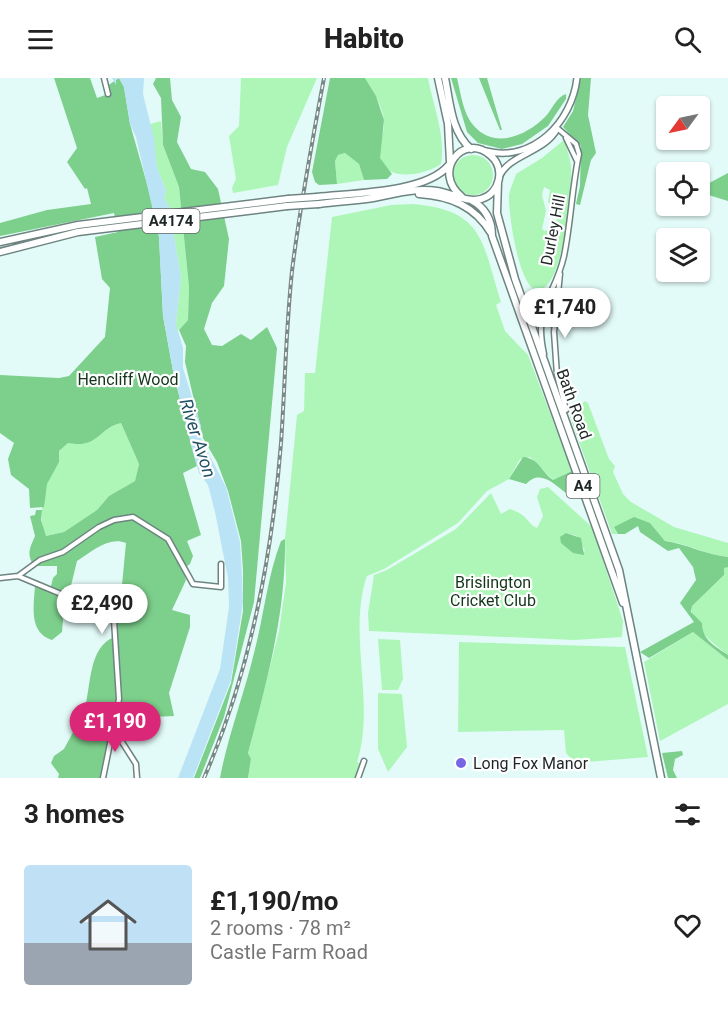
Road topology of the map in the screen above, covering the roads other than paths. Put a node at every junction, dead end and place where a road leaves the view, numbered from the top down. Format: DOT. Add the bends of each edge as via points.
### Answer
graph roads {
  1 [pos="104,78"];
  2 [pos="438,78"];
  3 [pos="445,78"];
  4 [pos="577,80"];
  5 [pos="108,94"];
  6 [pos="556,127"];
  7 [pos="471,149"];
  8 [pos="481,150"];
  9 [pos="450,164"];
  10 [pos="499,180"];
  11 [pos="383,195"];
  12 [pos="462,197"];
  13 [pos="318,200"];
  14 [pos="471,200"];
  15 [pos="112,224"];
  16 [pos="492,236"];
  17 [pos="0,242"];
  18 [pos="0,252"];
  19 [pos="560,272"];
  20 [pos="541,320"];
  21 [pos="554,325"];
  22 [pos="548,371"];
  23 [pos="566,410"];
  24 [pos="596,514"];
  25 [pos="221,564"];
  26 [pos="18,576"];
  27 [pos="0,578"];
  28 [pos="114,727"];
  29 [pos="364,761"];
  30 [pos="103,778"];
  31 [pos="137,778"];
  32 [pos="358,778"];
  33 [pos="661,778"];
  1 -- 5 [label="street"];
  2 -- 9 [label="highway" via="448,124"];
  3 -- 7 [label="highway" via="457,130"];
  4 -- 6 [label="main road" via="572,102"];
  6 -- 8 [label="main road" via="542,140 521,150"];
  6 -- 10 [label="main road" via="558,130 541,146 506,165"];
  6 -- 19 [label="street, Durley Hill" via="576,144 579,154"];
  7 -- 8 [label="highway"];
  7 -- 9 [label="highway" via="460,153"];
  8 -- 10 [label="highway" via="494,159"];
  9 -- 12 [label="highway" via="449,181"];
  9 -- 13 [label="highway, A4174" via="439,176 419,183"];
  10 -- 14 [label="highway" via="488,196"];
  10 -- 22 [label="highway, Bath Road / A4" via="500,225"];
  11 -- 12 [label="highway, A4174" via="434,191"];
  11 -- 13 [label="highway, A4174"];
  11 -- 16 [label="highway" via="421,194 451,200 474,211"];
  12 -- 14 [label="highway"];
  13 -- 15 [label="highway, A4174, bridge"];
  14 -- 16 [label="highway, Bath Road / A4" via="486,212"];
  15 -- 17 [label="highway, A4174" via="46,231"];
  15 -- 18 [label="highway, A4174"];
  16 -- 24 [label="highway, Bath Road / A4"];
  19 -- 20 [label="street, Durley Hill" via="546,298"];
  19 -- 21 [label="street"];
  20 -- 21 [label="street"];
  20 -- 22 [label="street, Durley Hill"];
  21 -- 23 [label="street" via="557,375"];
  22 -- 24 [label="highway, Bath Road / A4"];
  24 -- 33 [label="highway, Bath Road / A4" via="619,570"];
  25 -- 26 [label="street" via="222,587 193,584 168,539 139,519 122,518 99,527"];
  26 -- 27 [label="street"];
  26 -- 28 [label="street" via="61,594 112,588 118,690"];
  28 -- 30 [label="street"];
  28 -- 31 [label="street" via="136,764"];
  29 -- 32 [label="street"];
}
